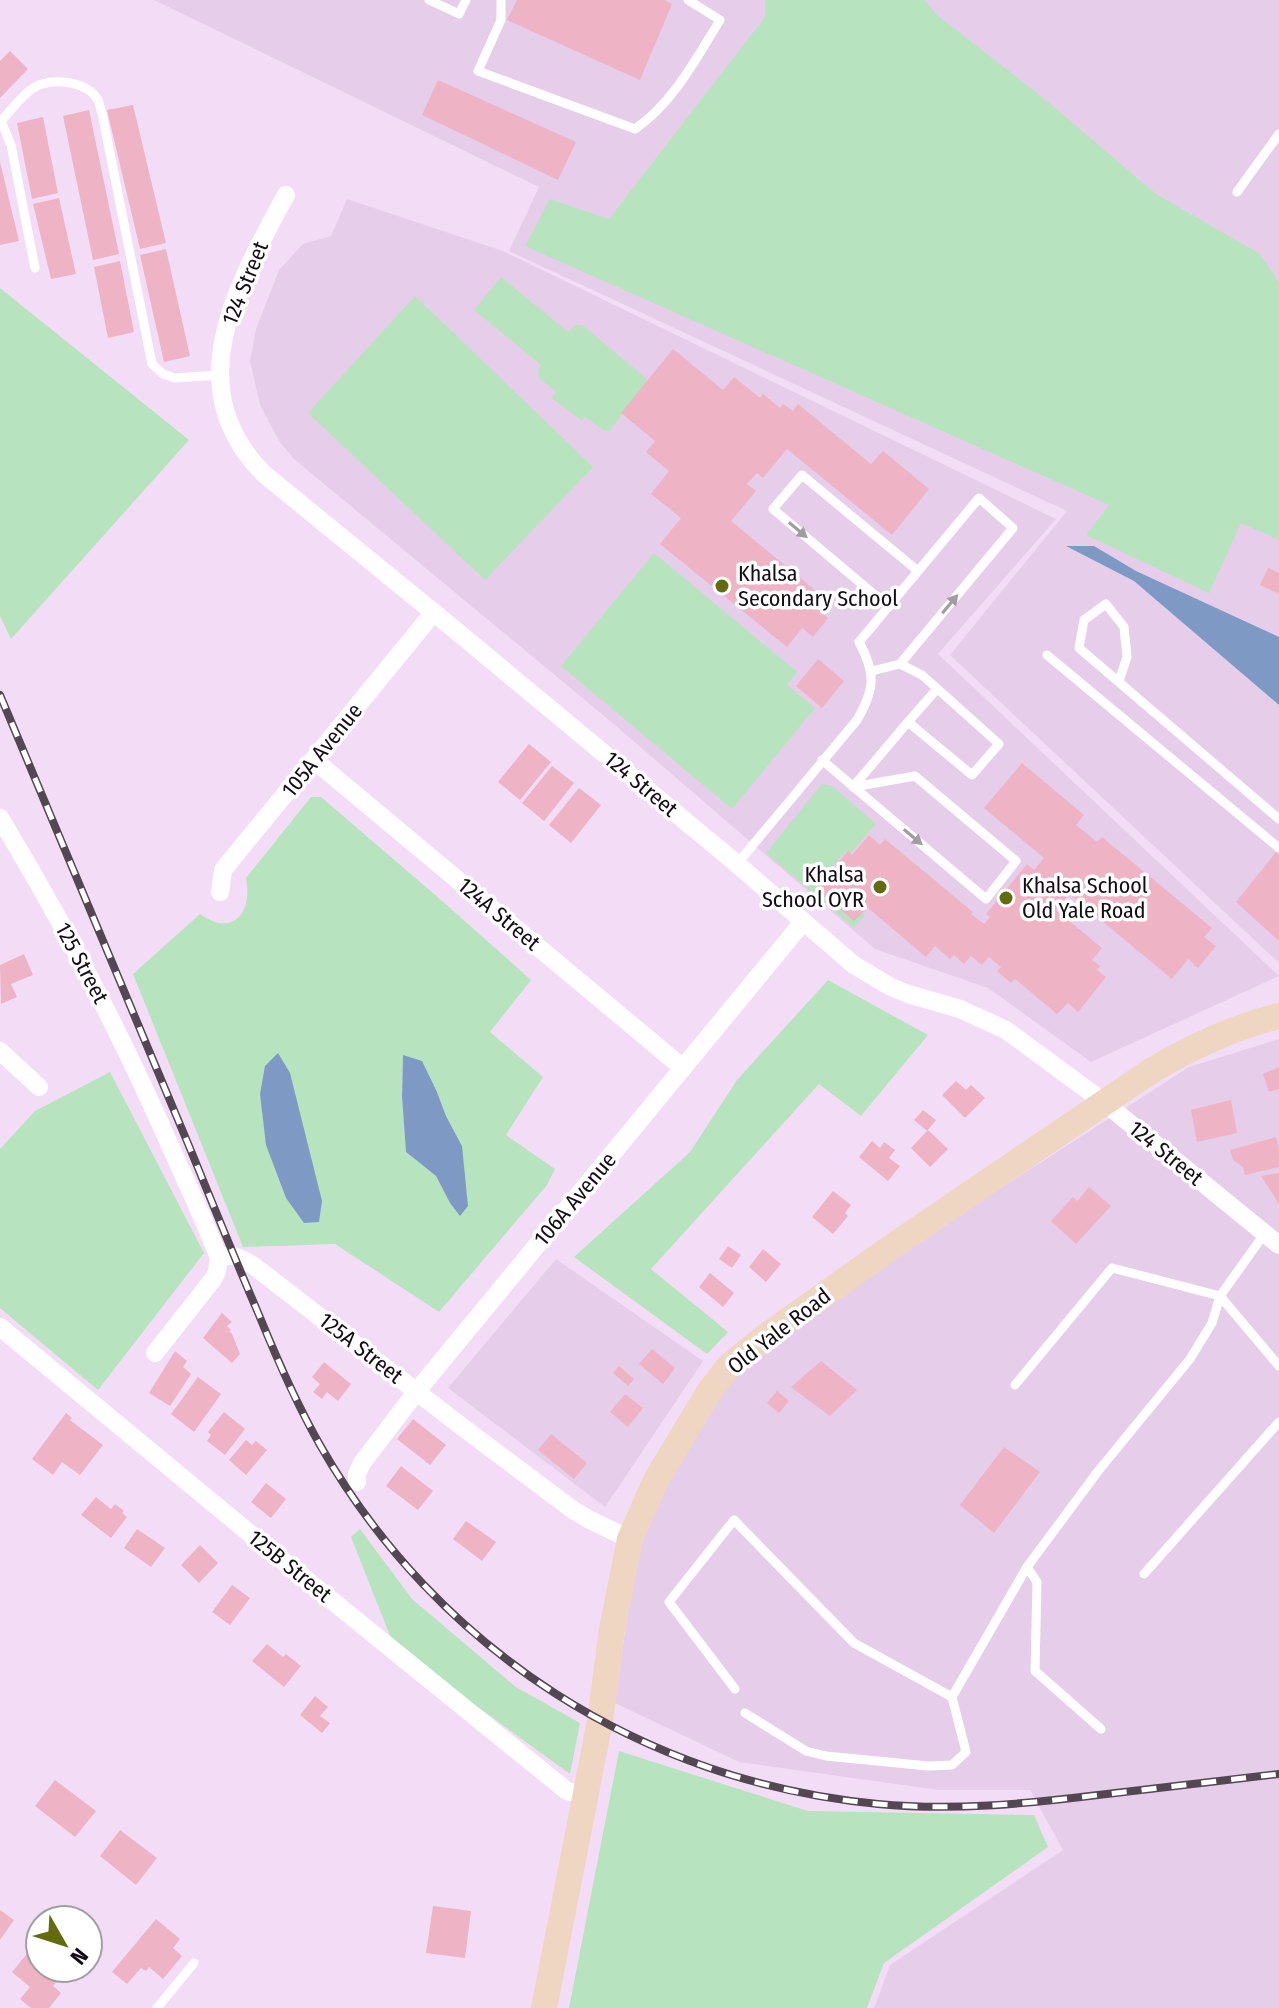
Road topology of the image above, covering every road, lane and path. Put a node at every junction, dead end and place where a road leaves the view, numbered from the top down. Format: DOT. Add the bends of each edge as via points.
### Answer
graph roads {
  1 [pos="429,0"];
  2 [pos="466,0"];
  3 [pos="501,0"];
  4 [pos="688,0"];
  5 [pos="1,121"];
  6 [pos="1279,134"];
  7 [pos="1237,192"];
  8 [pos="286,195"];
  9 [pos="35,268"];
  10 [pos="220,375"];
  11 [pos="918,571"];
  12 [pos="889,607"];
  13 [pos="434,612"];
  14 [pos="1047,655"];
  15 [pos="900,664"];
  16 [pos="872,671"];
  17 [pos="1119,681"];
  18 [pos="937,689"];
  19 [pos="908,722"];
  20 [pos="314,760"];
  21 [pos="822,760"];
  22 [pos="853,787"];
  23 [pos="0,818"];
  24 [pos="1279,819"];
  25 [pos="1279,848"];
  26 [pos="737,864"];
  27 [pos="220,892"];
  28 [pos="803,922"];
  29 [pos="1279,1016"];
  30 [pos="0,1051"];
  31 [pos="683,1068"];
  32 [pos="39,1087"];
  33 [pos="1105,1103"];
  34 [pos="1274,1236"];
  35 [pos="219,1258"];
  36 [pos="1220,1296"];
  37 [pos="0,1327"];
  38 [pos="155,1353"];
  39 [pos="1279,1366"];
  40 [pos="1015,1385"];
  41 [pos="417,1391"];
  42 [pos="1279,1422"];
  43 [pos="357,1482"];
  44 [pos="630,1539"];
  45 [pos="1027,1567"];
  46 [pos="1144,1574"];
  47 [pos="735,1689"];
  48 [pos="952,1697"];
  49 [pos="745,1713"];
  50 [pos="1101,1729"];
  51 [pos="586,1796"];
  52 [pos="194,1963"];
  53 [pos="157,2008"];
  54 [pos="544,2008"];
  1 -- 2 [label="lane" via="459,14"];
  3 -- 4 [label="lane" via="501,20 478,71 635,129 672,94 720,20"];
  5 -- 9 [label="lane" via="11,145"];
  5 -- 10 [label="lane" via="31,90 47,82 84,88 97,99 152,364 175,378"];
  6 -- 7 [label="lane"];
  8 -- 10 [label="street, 124 Street" via="233,304"];
  10 -- 13 [label="street, 124 Street" via="227,417 248,459"];
  11 -- 12 [label="lane"];
  11 -- 12 [label="lane, one-way" via="802,475 773,509"];
  15 -- 11 [label="lane, one-way" via="1013,528 979,498"];
  12 -- 16 [label="lane" via="859,642"];
  13 -- 20 [label="street, 105A Avenue"];
  13 -- 26 [label="street, 124 Street"];
  14 -- 25 [label="lane"];
  15 -- 16 [label="lane"];
  15 -- 18 [label="lane"];
  16 -- 21 [label="lane" via="865,705"];
  17 -- 17 [label="lane" via="1079,648 1084,620 1106,604 1124,627 1127,657"];
  17 -- 24 [label="lane"];
  18 -- 19 [label="lane"];
  18 -- 19 [label="lane" via="999,744 972,775"];
  19 -- 22 [label="lane"];
  20 -- 27 [label="street, 105A Avenue" via="223,870"];
  20 -- 31 [label="street, 124A Street"];
  21 -- 22 [label="lane"];
  21 -- 26 [label="lane"];
  22 -- 22 [label="lane, one-way" via="986,899 1016,861 915,776"];
  23 -- 35 [label="street, 125 Street" via="74,947 156,1113"];
  26 -- 28 [label="street, 124 Street"];
  28 -- 31 [label="street, 106A Avenue"];
  28 -- 33 [label="street, 124 Street" via="854,965 891,987 1006,1030"];
  29 -- 33 [label="main road, Old Yale Road" via="1177,1056"];
  30 -- 32 [label="street"];
  31 -- 41 [label="street, 106A Avenue"];
  33 -- 34 [label="street, 124 Street"];
  33 -- 44 [label="main road, Old Yale Road" via="739,1357 691,1419"];
  34 -- 36 [label="lane"];
  35 -- 38 [label="street" via="214,1278"];
  35 -- 41 [label="street, 125A Street" via="234,1255 254,1266"];
  36 -- 39 [label="lane"];
  36 -- 40 [label="lane" via="1112,1268"];
  36 -- 45 [label="lane" via="1212,1323 1190,1359"];
  37 -- 51 [label="street, 125B Street" via="567,1791"];
  41 -- 43 [label="street, 106A Avenue" via="362,1463"];
  41 -- 44 [label="street, 125A Street" via="573,1510"];
  42 -- 46 [label="lane"];
  44 -- 51 [label="main road, Old Yale Road"];
  45 -- 48 [label="lane"];
  45 -- 50 [label="lane" via="1037,1582 1035,1671"];
  47 -- 48 [label="lane" via="669,1602 734,1520 854,1643"];
  48 -- 49 [label="lane" via="966,1752 952,1765 806,1751"];
  51 -- 54 [label="main road, Old Yale Road"];
  52 -- 53 [label="lane"];
}
